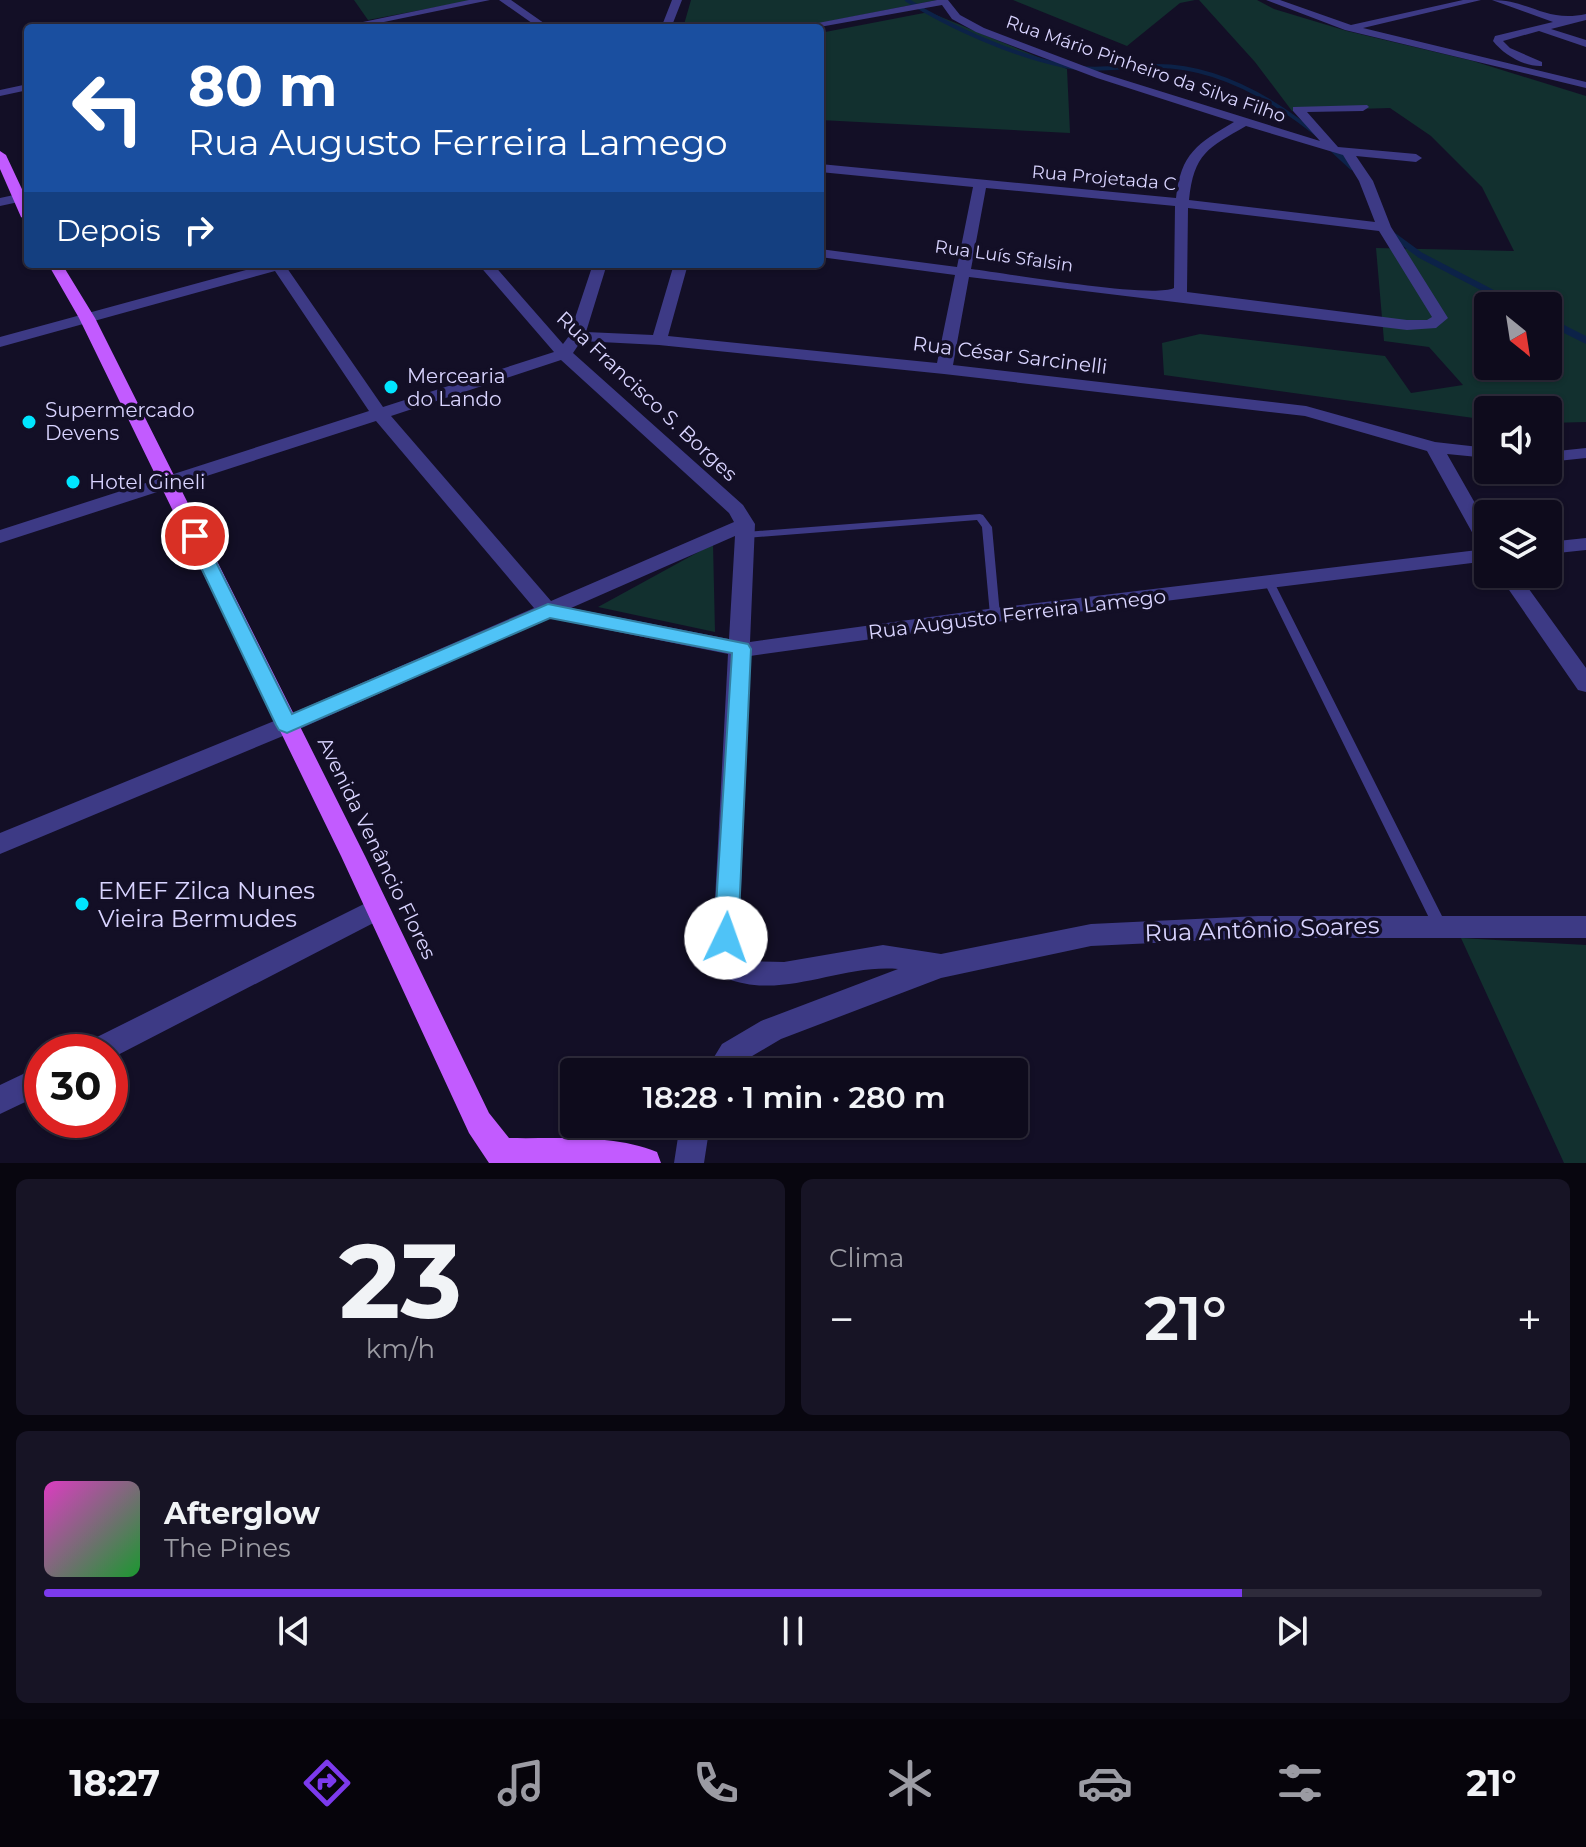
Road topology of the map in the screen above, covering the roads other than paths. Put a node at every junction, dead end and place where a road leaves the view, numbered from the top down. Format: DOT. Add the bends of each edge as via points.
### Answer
graph roads {
  1 [pos="485,0"];
  2 [pos="504,0"];
  3 [pos="677,0"];
  4 [pos="1303,0"];
  5 [pos="1476,0"];
  6 [pos="1497,0"];
  7 [pos="943,1"];
  8 [pos="1276,2"];
  9 [pos="1586,17"];
  10 [pos="381,20"];
  11 [pos="1563,22"];
  12 [pos="360,24"];
  13 [pos="386,24"];
  14 [pos="540,24"];
  15 [pos="668,24"];
  16 [pos="819,24"];
  17 [pos="1349,28"];
  18 [pos="1539,28"];
  19 [pos="1586,44"];
  20 [pos="1583,84"];
  21 [pos="24,88"];
  22 [pos="0,93"];
  23 [pos="1363,107"];
  24 [pos="1243,122"];
  25 [pos="1342,152"];
  26 [pos="0,155"];
  27 [pos="1416,158"];
  28 [pos="824,168"];
  29 [pos="980,185"];
  30 [pos="24,197"];
  31 [pos="0,202"];
  32 [pos="1182,203"];
  33 [pos="1388,232"];
  34 [pos="824,253"];
  35 [pos="57,268"];
  36 [pos="268,268"];
  37 [pos="281,268"];
  38 [pos="489,268"];
  39 [pos="599,268"];
  40 [pos="680,268"];
  41 [pos="962,270"];
  42 [pos="1177,292"];
  43 [pos="87,318"];
  44 [pos="577,336"];
  45 [pos="659,340"];
  46 [pos="0,342"];
  47 [pos="564,354"];
  48 [pos="944,369"];
  49 [pos="379,413"];
  50 [pos="1434,447"];
  51 [pos="1474,451"];
  52 [pos="1586,453"];
  53 [pos="1562,456"];
  54 [pos="168,482"];
  55 [pos="1474,518"];
  56 [pos="746,529"];
  57 [pos="0,537"];
  58 [pos="1586,544"];
  59 [pos="1562,547"];
  60 [pos="1474,557"];
  61 [pos="1269,582"];
  62 [pos="1518,588"];
  63 [pos="548,611"];
  64 [pos="995,615"];
  65 [pos="742,649"];
  66 [pos="1586,684"];
  67 [pos="287,725"];
  68 [pos="0,844"];
  69 [pos="376,909"];
  70 [pos="1440,926"];
  71 [pos="1586,927"];
  72 [pos="941,966"];
  73 [pos="128,1035"];
  74 [pos="729,1058"];
  75 [pos="24,1088"];
  76 [pos="0,1100"];
  77 [pos="693,1138"];
  78 [pos="503,1158"];
  79 [pos="646,1163"];
  80 [pos="689,1163"];
  1 -- 10 [label="street"];
  2 -- 14 [label="street"];
  3 -- 15 [label="street"];
  4 -- 8 [label="street"];
  5 -- 17 [label="street"];
  6 -- 11 [label="street"];
  7 -- 16 [label="street"];
  7 -- 24 [label="street, Rua Mário Pinheiro da Silva Filho" via="956,17 1012,44"];
  8 -- 17 [label="street"];
  9 -- 11 [label="street"];
  10 -- 12 [label="street"];
  10 -- 13 [label="street"];
  11 -- 18 [label="street"];
  17 -- 20 [label="street"];
  18 -- 19 [label="street"];
  18 -- 20 [label="street" via="1498,41 1506,50"];
  21 -- 22 [label="street"];
  23 -- 25 [label="street" via="1296,111"];
  24 -- 25 [label="street, Rua Mário Pinheiro da Silva Filho"];
  24 -- 32 [label="street" via="1191,159"];
  25 -- 27 [label="street, Rua Mário Pinheiro da Silva Filho"];
  25 -- 33 [label="street" via="1366,181"];
  26 -- 30 [label="main road"];
  28 -- 29 [label="street, Rua Projetada C"];
  29 -- 32 [label="street, Rua Projetada C"];
  29 -- 41 [label="street"];
  30 -- 31 [label="street"];
  32 -- 33 [label="street, Rua Projetada C"];
  32 -- 42 [label="street"];
  33 -- 42 [label="street, Rua Luís Sfalsin" via="1440,318 1431,325"];
  34 -- 41 [label="street, Rua Luís Sfalsin"];
  35 -- 43 [label="main road, Avenida Venâncio Flores"];
  36 -- 43 [label="street"];
  37 -- 49 [label="street"];
  38 -- 47 [label="street, Rua Francisco S. Borges"];
  39 -- 44 [label="street"];
  40 -- 45 [label="street"];
  41 -- 42 [label="street, Rua Luís Sfalsin" via="1126,294"];
  41 -- 48 [label="street"];
  43 -- 46 [label="street"];
  43 -- 54 [label="main road, Avenida Venâncio Flores"];
  44 -- 45 [label="street, Rua César Sarcinelli"];
  44 -- 47 [label="street"];
  45 -- 48 [label="street, Rua César Sarcinelli"];
  47 -- 49 [label="street"];
  47 -- 56 [label="street, Rua Francisco S. Borges" via="736,509"];
  48 -- 50 [label="street, Rua César Sarcinelli" via="1306,411"];
  49 -- 54 [label="street"];
  49 -- 63 [label="street"];
  50 -- 51 [label="street, Rua César Sarcinelli"];
  50 -- 55 [label="street"];
  52 -- 53 [label="street"];
  54 -- 57 [label="street"];
  54 -- 67 [label="main road, Avenida Venâncio Flores"];
  56 -- 63 [label="street"];
  56 -- 64 [label="lane" via="980,517 987,527"];
  56 -- 65 [label="street"];
  58 -- 59 [label="street"];
  60 -- 61 [label="street, Rua Augusto Ferreira Lamego"];
  61 -- 64 [label="street, Rua Augusto Ferreira Lamego"];
  61 -- 70 [label="lane"];
  62 -- 66 [label="street"];
  63 -- 65 [label="street, Rua Augusto Ferreira Lamego"];
  63 -- 67 [label="street"];
  64 -- 65 [label="street, Rua Augusto Ferreira Lamego"];
  65 -- 72 [label="street, Rua Antônio Soares" via="727,957 734,970 763,976 873,957 905,957"];
  67 -- 68 [label="street"];
  67 -- 69 [label="main road, Avenida Venâncio Flores"];
  69 -- 73 [label="street"];
  69 -- 78 [label="main road, Avenida Venâncio Flores" via="457,1081"];
  70 -- 71 [label="street, Rua Antônio Soares"];
  70 -- 72 [label="street, Rua Antônio Soares" via="1091,935"];
  72 -- 74 [label="street, Rua Antônio Soares" via="771,1030"];
  75 -- 76 [label="street"];
  77 -- 80 [label="street"];
  78 -- 79 [label="main road, Avenida Venâncio Flores" via="542,1152"];
}
